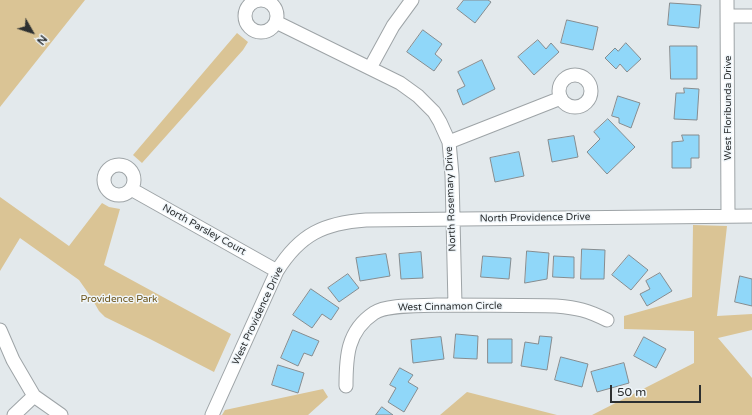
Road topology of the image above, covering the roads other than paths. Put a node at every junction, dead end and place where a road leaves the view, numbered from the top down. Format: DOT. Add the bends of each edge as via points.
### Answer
graph roads {
  1 [pos="412,0"];
  2 [pos="727,0"];
  3 [pos="728,16"];
  4 [pos="752,16"];
  5 [pos="276,22"];
  6 [pos="370,68"];
  7 [pos="561,98"];
  8 [pos="448,142"];
  9 [pos="131,189"];
  10 [pos="728,216"];
  11 [pos="752,216"];
  12 [pos="452,219"];
  13 [pos="319,229"];
  14 [pos="277,271"];
  15 [pos="455,305"];
  16 [pos="607,320"];
  17 [pos="0,330"];
  18 [pos="346,386"];
  19 [pos="34,396"];
  20 [pos="14,415"];
  21 [pos="61,415"];
  22 [pos="212,415"];
  1 -- 6 [label="street" via="393,26"];
  2 -- 3 [label="street, West Floribunda Drive"];
  3 -- 4 [label="street"];
  3 -- 10 [label="street, West Floribunda Drive"];
  5 -- 6 [label="street, North Rosemary Drive"];
  6 -- 8 [label="street, North Rosemary Drive" via="400,83 418,96 434,112"];
  7 -- 8 [label="street"];
  8 -- 12 [label="street, North Rosemary Drive" via="452,175"];
  9 -- 14 [label="street, North Parsley Court"];
  10 -- 11 [label="street, North Providence Drive"];
  10 -- 12 [label="street, North Providence Drive"];
  12 -- 13 [label="street, North Providence Drive" via="349,221"];
  12 -- 15 [label="street, North Rosemary Drive"];
  13 -- 14 [label="street, West Providence Drive" via="299,243"];
  14 -- 22 [label="street, West Providence Drive"];
  15 -- 16 [label="street, West Cinnamon Circle" via="573,307 588,310"];
  15 -- 18 [label="street, West Cinnamon Circle" via="408,306 375,312 356,331 349,345"];
  17 -- 19 [label="street" via="13,360"];
  19 -- 20 [label="street"];
  19 -- 21 [label="street"];
}
